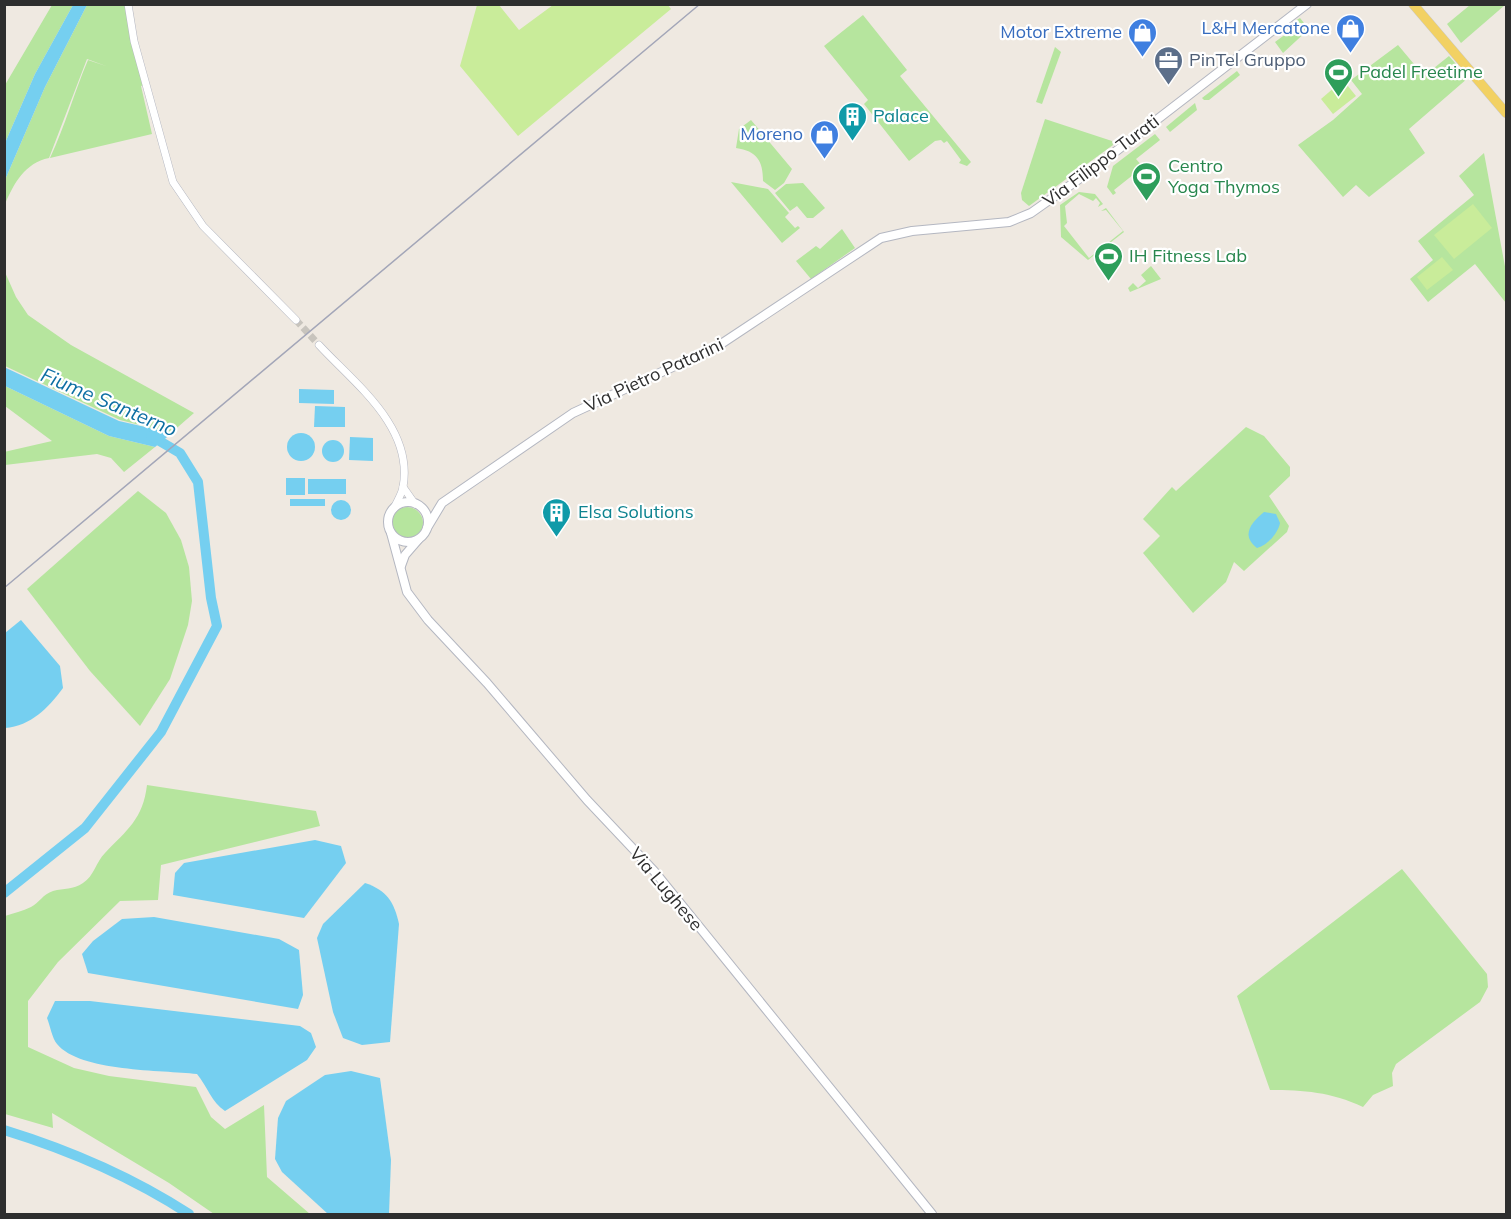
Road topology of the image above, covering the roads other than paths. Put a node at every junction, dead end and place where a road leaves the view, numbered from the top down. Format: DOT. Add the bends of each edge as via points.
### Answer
graph roads {
  1 [pos="128,4"];
  2 [pos="1307,4"];
  3 [pos="1413,4"];
  4 [pos="1506,113"];
  5 [pos="864,246"];
  6 [pos="296,321"];
  7 [pos="319,345"];
  8 [pos="404,487"];
  9 [pos="442,503"];
  10 [pos="417,505"];
  11 [pos="394,508"];
  12 [pos="427,528"];
  13 [pos="391,533"];
  14 [pos="419,539"];
  15 [pos="401,567"];
  16 [pos="932,1215"];
  1 -- 6 [label="street" via="134,41 173,182 202,226"];
  2 -- 5 [label="main road, Via Filippo Turati" via="1031,213 983,226 896,233"];
  3 -- 4 [label="main road"];
  5 -- 9 [label="main road, Via Pietro Patarini" via="739,334 573,413"];
  7 -- 8 [label="street" via="387,419 402,450"];
  8 -- 10 [label="street"];
  8 -- 11 [label="street"];
  9 -- 10 [label="main road, Via Pietro Patarini"];
  9 -- 12 [label="main road, Via Pietro Patarini"];
  10 -- 11 [label="main road" via="404,503"];
  10 -- 12 [label="main road" via="426,516"];
  11 -- 13 [label="main road, Via Lughese" via="388,520"];
  12 -- 14 [label="main road"];
  13 -- 14 [label="main road" via="407,542"];
  13 -- 15 [label="main road, Via Lughese"];
  14 -- 15 [label="main road" via="405,555"];
  15 -- 16 [label="main road, Via Lughese" via="407,591 428,620 586,800 654,871"];
}
